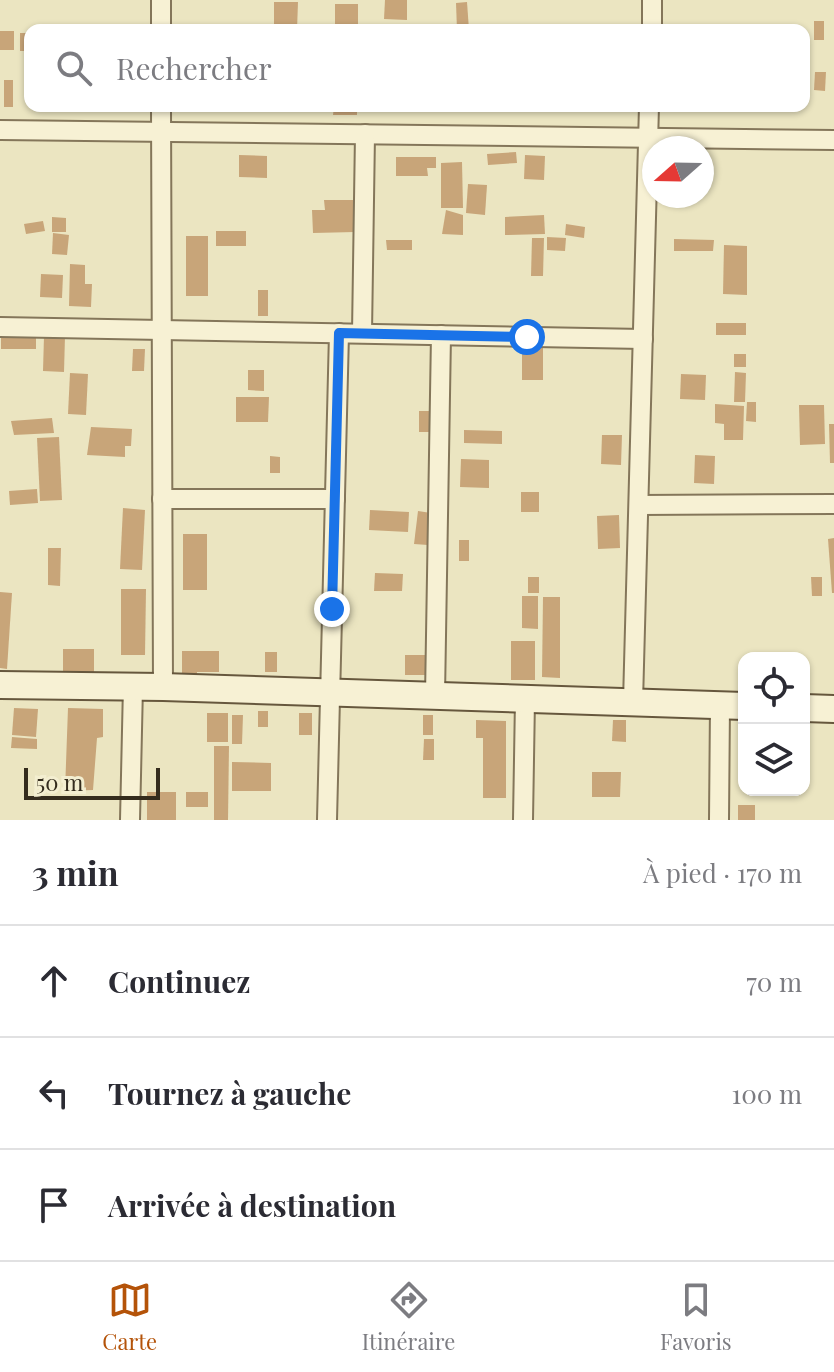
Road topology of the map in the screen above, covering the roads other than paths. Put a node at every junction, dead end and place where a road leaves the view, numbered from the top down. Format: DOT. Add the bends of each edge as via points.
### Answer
graph roads {
  1 [pos="161,0"];
  2 [pos="652,0"];
  3 [pos="161,24"];
  4 [pos="652,24"];
  5 [pos="161,112"];
  6 [pos="649,112"];
  7 [pos="0,130"];
  8 [pos="161,132"];
  9 [pos="365,134"];
  10 [pos="649,136"];
  11 [pos="642,138"];
  12 [pos="714,139"];
  13 [pos="834,140"];
  14 [pos="647,208"];
  15 [pos="0,327"];
  16 [pos="162,330"];
  17 [pos="339,333"];
  18 [pos="362,333"];
  19 [pos="441,335"];
  20 [pos="643,339"];
  21 [pos="162,499"];
  22 [pos="335,499"];
  23 [pos="834,504"];
  24 [pos="639,505"];
  25 [pos="0,685"];
  26 [pos="133,686"];
  27 [pos="163,687"];
  28 [pos="330,692"];
  29 [pos="435,696"];
  30 [pos="525,699"];
  31 [pos="633,702"];
  32 [pos="732,706"];
  33 [pos="810,708"];
  34 [pos="834,709"];
  35 [pos="130,820"];
  36 [pos="327,820"];
  37 [pos="523,820"];
  38 [pos="719,820"];
  1 -- 3 [label="street"];
  2 -- 4 [label="street"];
  5 -- 8 [label="street"];
  6 -- 10 [label="street"];
  7 -- 8 [label="street"];
  8 -- 9 [label="street"];
  8 -- 16 [label="street"];
  9 -- 11 [label="street"];
  9 -- 18 [label="street"];
  12 -- 13 [label="street"];
  14 -- 20 [label="street"];
  15 -- 16 [label="street"];
  16 -- 17 [label="street"];
  16 -- 21 [label="street"];
  17 -- 18 [label="street"];
  17 -- 22 [label="street"];
  18 -- 19 [label="street"];
  19 -- 20 [label="street"];
  19 -- 29 [label="street"];
  20 -- 24 [label="street"];
  21 -- 22 [label="street"];
  21 -- 27 [label="street"];
  22 -- 28 [label="street"];
  23 -- 24 [label="street"];
  24 -- 31 [label="street"];
  25 -- 26 [label="street"];
  26 -- 27 [label="street"];
  26 -- 35 [label="street"];
  27 -- 28 [label="street"];
  28 -- 29 [label="street"];
  28 -- 36 [label="street"];
  29 -- 30 [label="street"];
  30 -- 31 [label="street"];
  30 -- 37 [label="street"];
  31 -- 32 [label="street"];
  32 -- 38 [label="street"];
  33 -- 34 [label="street"];
}
